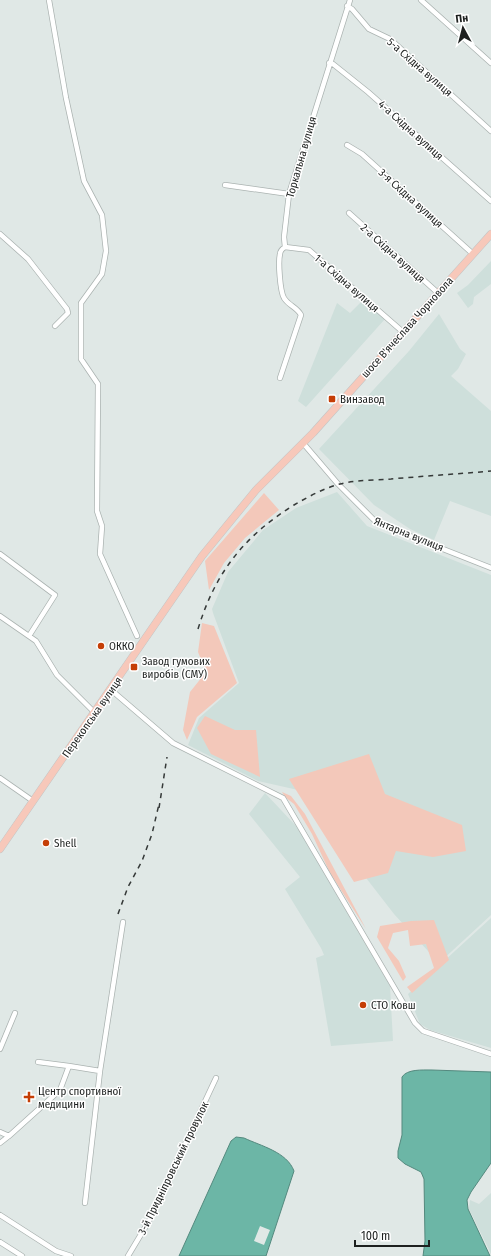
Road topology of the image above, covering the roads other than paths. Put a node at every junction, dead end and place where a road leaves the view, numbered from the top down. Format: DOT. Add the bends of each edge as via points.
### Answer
graph roads {
  1 [pos="49,0"];
  2 [pos="350,0"];
  3 [pos="421,0"];
  4 [pos="347,6"];
  5 [pos="329,63"];
  6 [pos="491,63"];
  7 [pos="491,131"];
  8 [pos="347,145"];
  9 [pos="225,185"];
  10 [pos="289,194"];
  11 [pos="491,201"];
  12 [pos="349,213"];
  13 [pos="0,234"];
  14 [pos="491,234"];
  15 [pos="285,247"];
  16 [pos="473,254"];
  17 [pos="438,293"];
  18 [pos="55,326"];
  19 [pos="403,332"];
  20 [pos="280,378"];
  21 [pos="303,444"];
  22 [pos="241,508"];
  23 [pos="0,554"];
  24 [pos="491,568"];
  25 [pos="0,616"];
  26 [pos="29,636"];
  27 [pos="137,636"];
  28 [pos="110,689"];
  29 [pos="94,712"];
  30 [pos="0,778"];
  31 [pos="33,801"];
  32 [pos="0,849"];
  33 [pos="123,922"];
  34 [pos="15,1014"];
  35 [pos="0,1049"];
  36 [pos="491,1054"];
  37 [pos="38,1062"];
  38 [pos="69,1066"];
  39 [pos="100,1071"];
  40 [pos="216,1078"];
  41 [pos="0,1132"];
  42 [pos="9,1136"];
  43 [pos="0,1143"];
  44 [pos="85,1203"];
  45 [pos="0,1215"];
  46 [pos="0,1242"];
  47 [pos="22,1256"];
  48 [pos="71,1256"];
  49 [pos="128,1256"];
  1 -- 27 [label="street" via="84,181 102,215 106,251 102,274 81,303 81,359 98,384 96,511 102,526 100,554"];
  2 -- 4 [label="street, Торкальна вулиця"];
  3 -- 6 [label="street"];
  4 -- 5 [label="street, Торкальна вулиця"];
  4 -- 7 [label="street, 5-а Східна вулиця" via="369,29 390,40"];
  5 -- 10 [label="street, Торкальна вулиця"];
  5 -- 11 [label="street, 4-а Східна вулиця" via="368,92"];
  8 -- 16 [label="street, 3-я Східна вулиця" via="362,154"];
  9 -- 10 [label="street"];
  10 -- 15 [label="street, Торкальна вулиця"];
  12 -- 17 [label="street, 2-а Східна вулиця"];
  13 -- 18 [label="street" via="36,268 67,309 68,313"];
  14 -- 16 [label="main road, шосе В'ячеслава Чорновола"];
  15 -- 19 [label="street, 1-а Східна вулиця" via="309,250"];
  15 -- 20 [label="street, Торкальна вулиця" via="279,261 284,297 301,315"];
  16 -- 17 [label="main road, шосе В'ячеслава Чорновола"];
  17 -- 19 [label="main road, шосе В'ячеслава Чорновола"];
  19 -- 21 [label="main road, шосе В'ячеслава Чорновола"];
  21 -- 22 [label="main road, шосе В'ячеслава Чорновола"];
  21 -- 24 [label="street, Янтарна вулиця" via="377,523"];
  22 -- 28 [label="main road, Перекопська вулиця" via="202,556"];
  23 -- 26 [label="street" via="55,595"];
  25 -- 26 [label="street"];
  26 -- 29 [label="street" via="38,643 57,675"];
  28 -- 29 [label="main road, Перекопська вулиця"];
  28 -- 36 [label="street" via="173,743 283,798 415,1023 423,1031"];
  29 -- 31 [label="main road, Перекопська вулиця"];
  30 -- 31 [label="street"];
  31 -- 32 [label="main road, Перекопська вулиця"];
  33 -- 39 [label="street"];
  34 -- 35 [label="street"];
  37 -- 38 [label="street"];
  38 -- 39 [label="street"];
  38 -- 42 [label="street" via="60,1090"];
  39 -- 44 [label="street"];
  40 -- 49 [label="street, 3-й Придніпровський провулок" via="149,1221"];
  41 -- 42 [label="street"];
  42 -- 43 [label="street"];
  45 -- 48 [label="street" via="56,1251"];
  46 -- 47 [label="street"];
}
